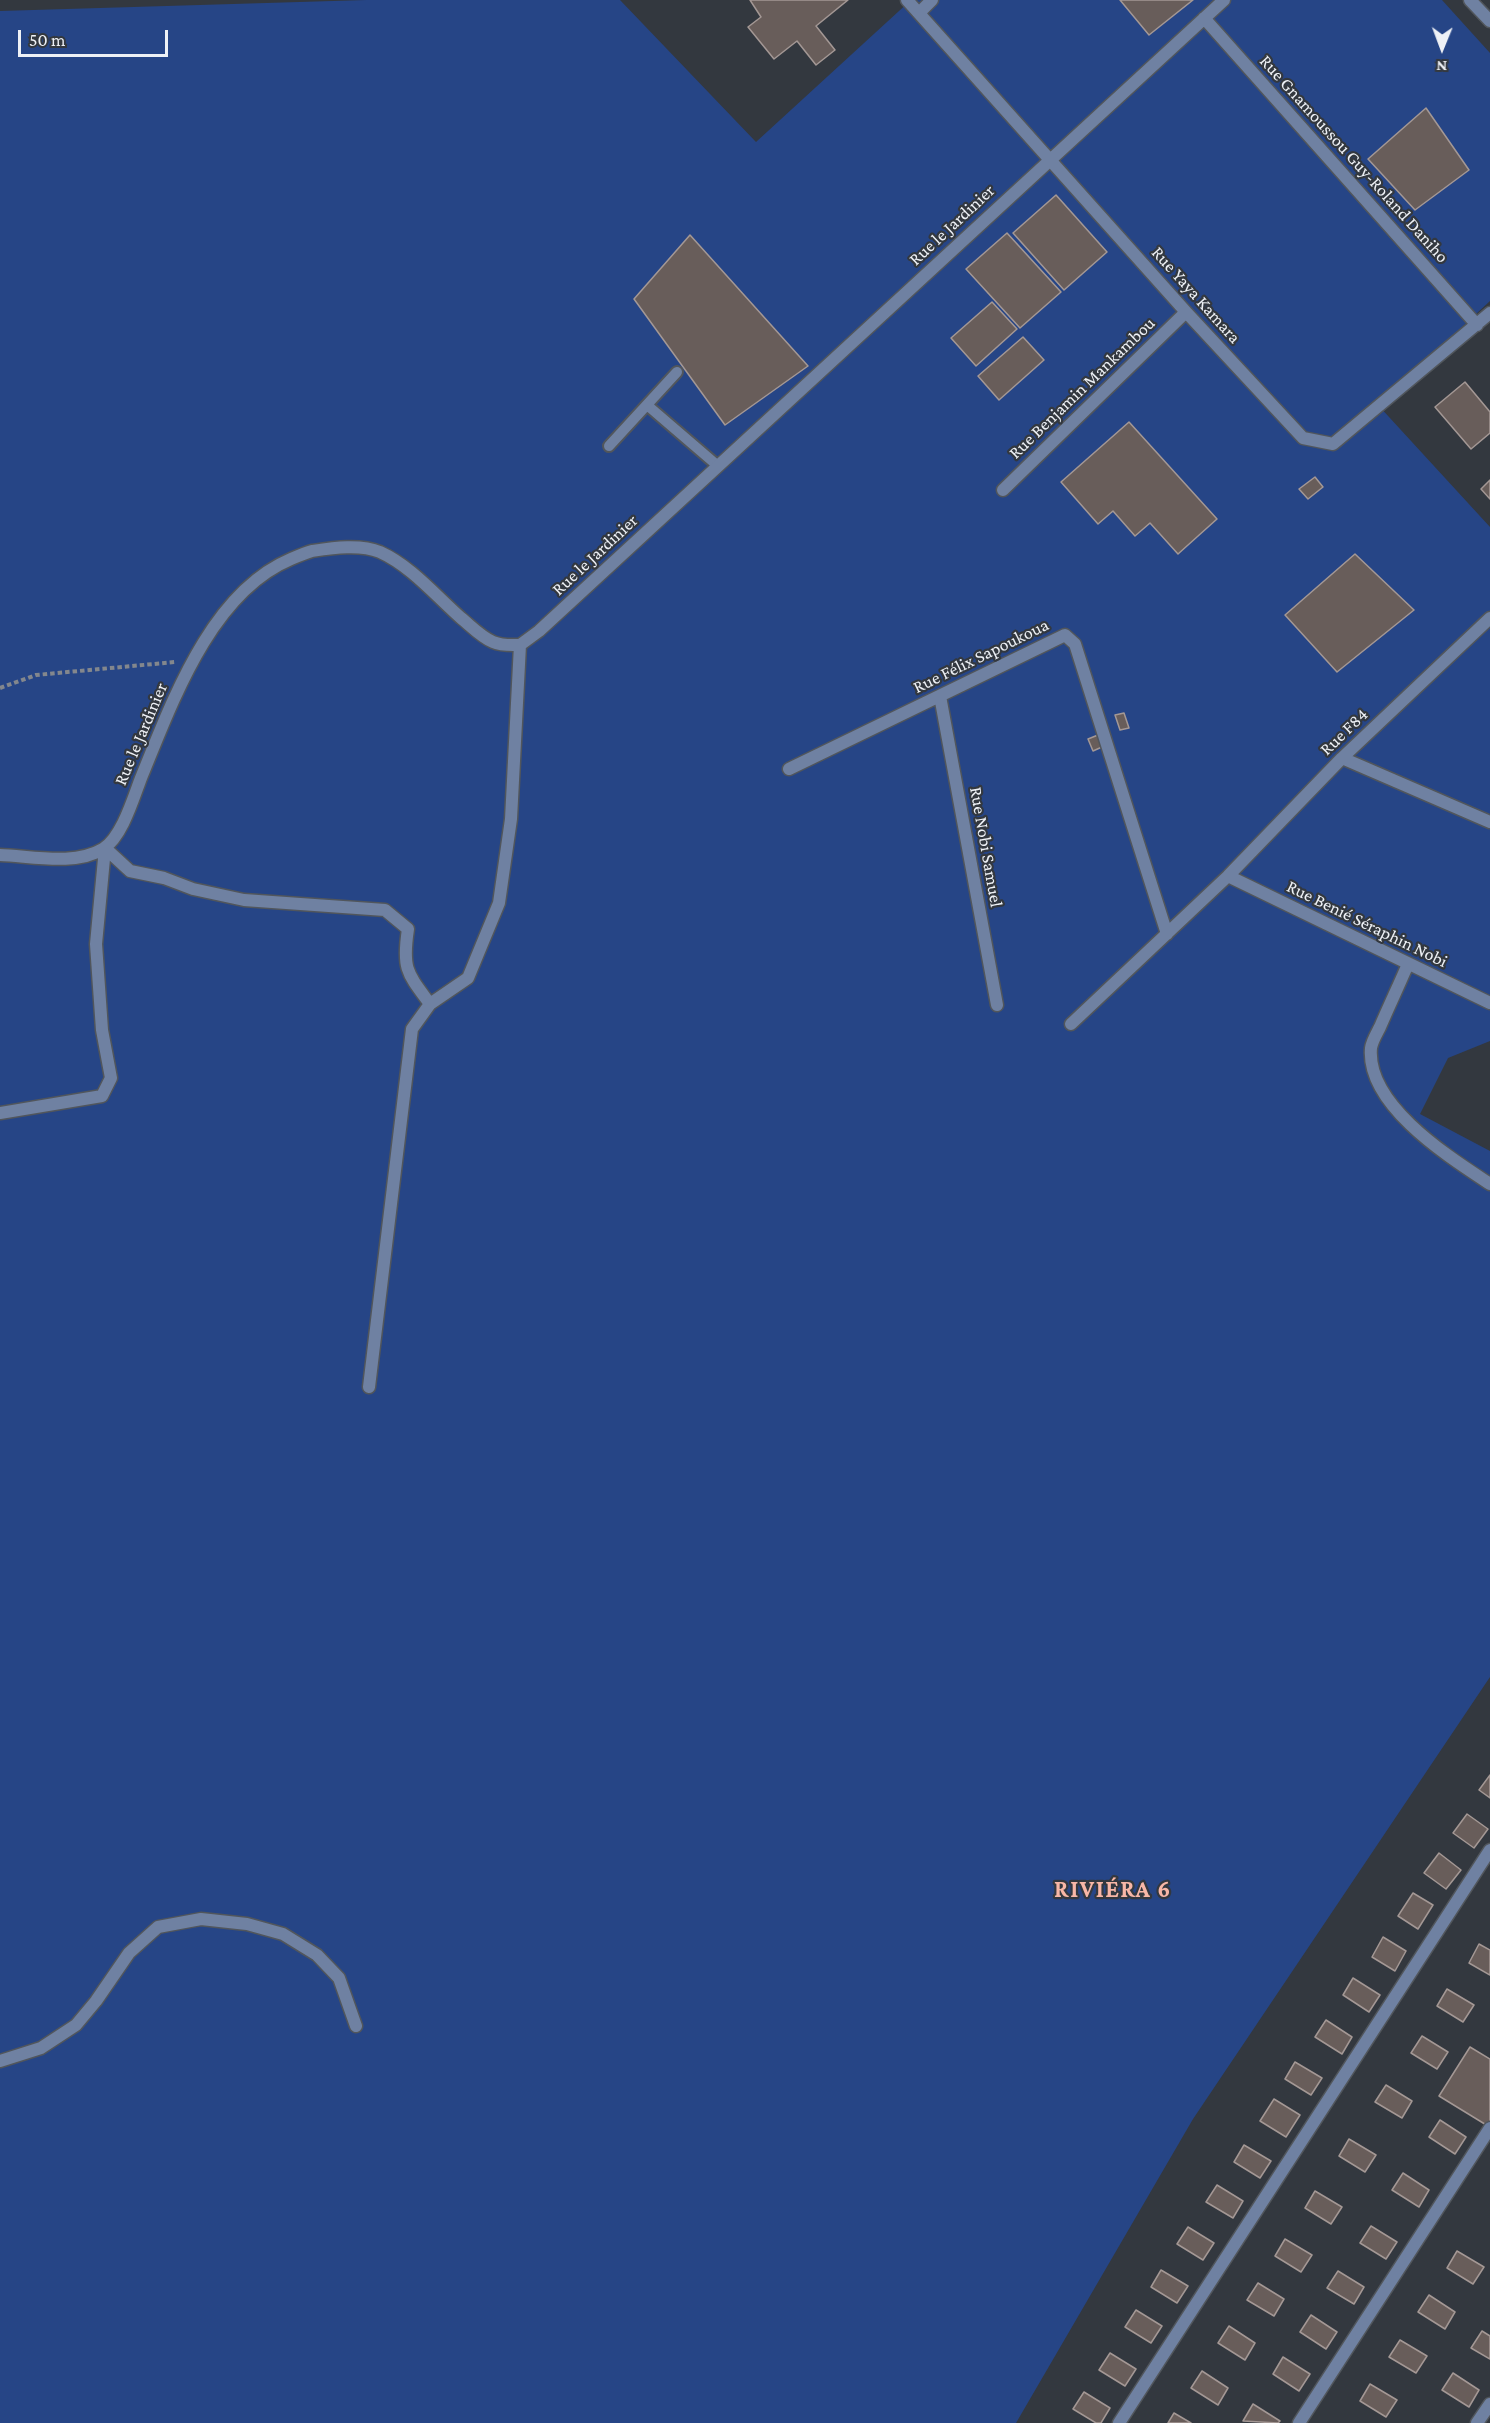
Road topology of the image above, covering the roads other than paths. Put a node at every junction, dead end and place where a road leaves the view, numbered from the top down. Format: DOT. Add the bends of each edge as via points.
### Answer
graph roads {
  1 [pos="907,0"];
  2 [pos="932,0"];
  3 [pos="1224,0"];
  4 [pos="1470,0"];
  5 [pos="919,13"];
  6 [pos="1204,18"];
  7 [pos="1489,18"];
  8 [pos="1051,159"];
  9 [pos="1186,312"];
  10 [pos="1490,314"];
  11 [pos="1477,325"];
  12 [pos="677,372"];
  13 [pos="647,405"];
  14 [pos="609,446"];
  15 [pos="718,466"];
  16 [pos="1003,490"];
  17 [pos="1490,618"];
  18 [pos="520,645"];
  19 [pos="940,696"];
  20 [pos="1342,758"];
  21 [pos="789,769"];
  22 [pos="1490,822"];
  23 [pos="105,848"];
  24 [pos="0,855"];
  25 [pos="1228,876"];
  26 [pos="1167,934"];
  27 [pos="1408,964"];
  28 [pos="1490,1003"];
  29 [pos="430,1004"];
  30 [pos="997,1005"];
  31 [pos="1071,1024"];
  32 [pos="0,1113"];
  33 [pos="1490,1184"];
  34 [pos="369,1387"];
  35 [pos="1490,1850"];
  36 [pos="356,2026"];
  37 [pos="0,2061"];
  38 [pos="1490,2128"];
  39 [pos="1490,2404"];
  40 [pos="1119,2423"];
  41 [pos="1299,2423"];
  42 [pos="1477,2423"];
  1 -- 5 [label="street, Rue Yaya Kamara"];
  2 -- 5 [label="street"];
  3 -- 6 [label="street, Rue le Jardinier"];
  4 -- 7 [label="street"];
  5 -- 8 [label="street, Rue Yaya Kamara"];
  6 -- 8 [label="street, Rue le Jardinier"];
  6 -- 11 [label="street, Rue Gnamoussou Guy-Roland Daniho"];
  8 -- 9 [label="street, Rue Yaya Kamara"];
  8 -- 15 [label="street, Rue le Jardinier"];
  9 -- 11 [label="street, Rue Yaya Kamara" via="1303,438 1333,444"];
  9 -- 16 [label="street, Rue Benjamin Mankambou"];
  10 -- 11 [label="street, Rue Yaya Kamara"];
  12 -- 13 [label="lane"];
  13 -- 14 [label="lane"];
  13 -- 15 [label="lane"];
  15 -- 18 [label="street, Rue le Jardinier"];
  17 -- 20 [label="street, Rue F84"];
  18 -- 23 [label="street, Rue le Jardinier" via="494,643 480,634 404,567 378,551 347,548 309,552 273,567 244,591 217,622 193,660 123,825"];
  18 -- 29 [label="street" via="511,819 499,903 468,978"];
  19 -- 21 [label="street, Rue Félix Sapoukoua"];
  19 -- 26 [label="street, Rue Félix Sapoukoua" via="1065,635 1075,645"];
  19 -- 30 [label="street, Rue Nobi Samuel"];
  20 -- 22 [label="street"];
  20 -- 25 [label="street, Rue F84"];
  23 -- 24 [label="street" via="91,855 66,858"];
  23 -- 29 [label="street" via="130,871 244,900 385,910 408,929 404,953 408,975"];
  23 -- 32 [label="street" via="96,944 102,1030 111,1078 102,1096"];
  25 -- 26 [label="street, Rue F84"];
  25 -- 27 [label="street, Rue Benié Séraphin Nobi"];
  26 -- 31 [label="street, Rue F84"];
  27 -- 28 [label="street, Rue Benié Séraphin Nobi"];
  27 -- 33 [label="street" via="1371,1046 1380,1086 1396,1109 1438,1149"];
  29 -- 34 [label="street" via="412,1029"];
  35 -- 40 [label="street"];
  36 -- 37 [label="street" via="339,1978 317,1955 283,1934 247,1924 201,1919 159,1927 129,1953 76,2025 41,2048"];
  38 -- 41 [label="street"];
  39 -- 42 [label="street"];
}
